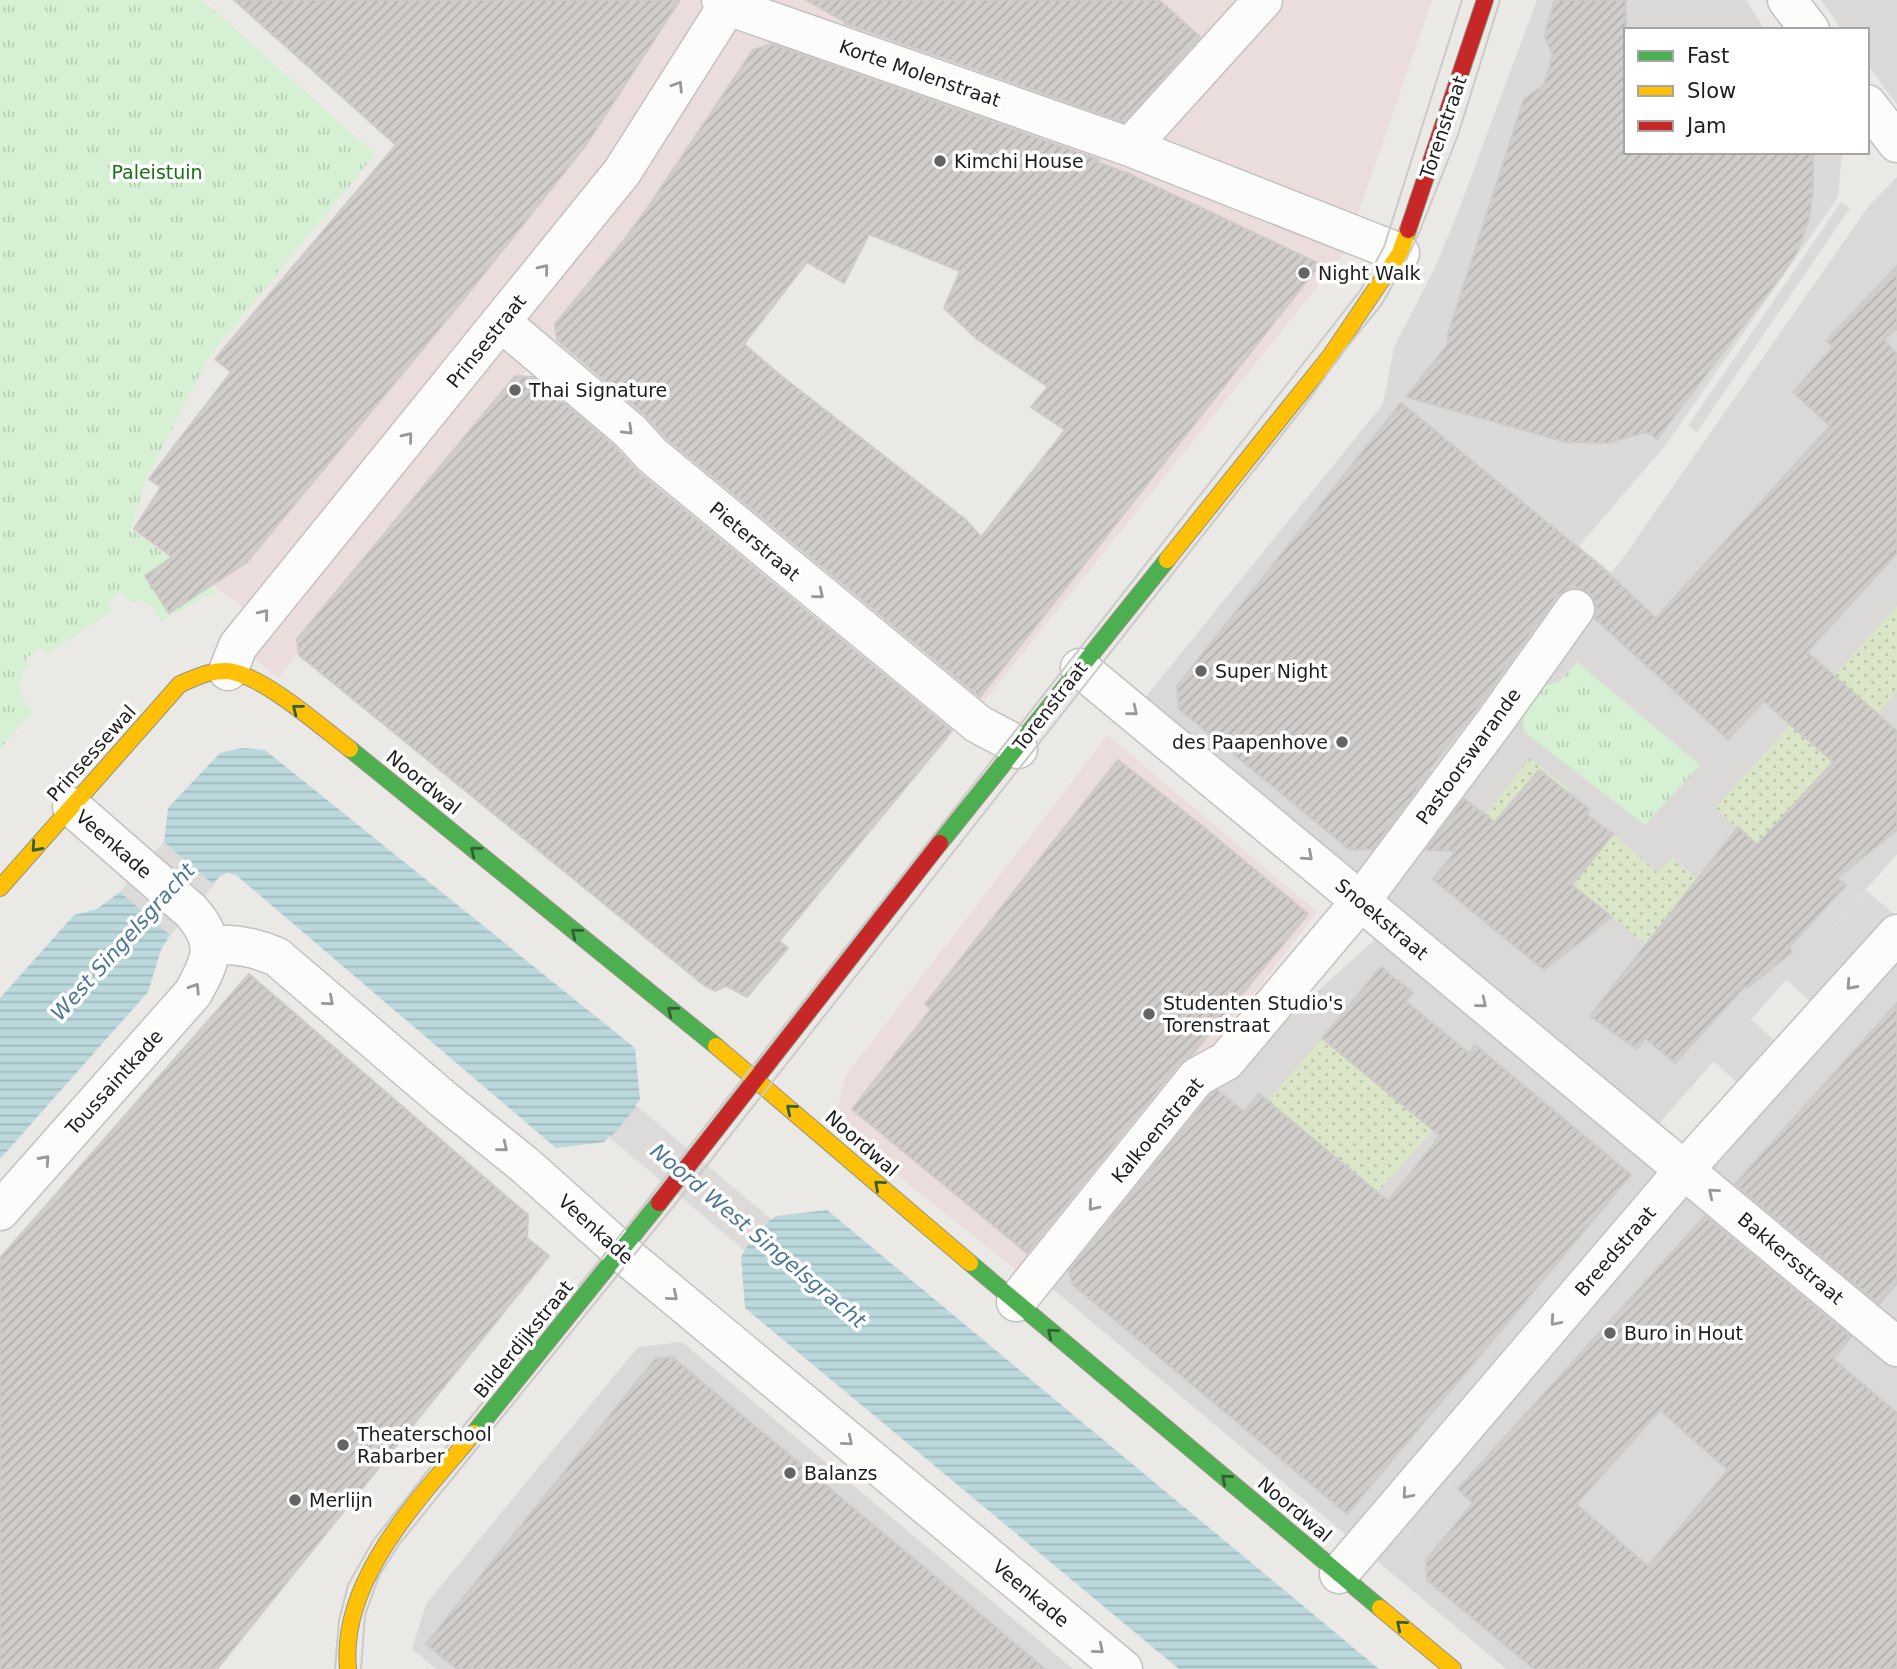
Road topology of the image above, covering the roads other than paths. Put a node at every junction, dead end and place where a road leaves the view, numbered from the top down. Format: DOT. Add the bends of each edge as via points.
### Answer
graph roads {
  1 [pos="1485,0"];
  2 [pos="1787,0"];
  3 [pos="1259,1"];
  4 [pos="727,2"];
  5 [pos="1808,28"];
  6 [pos="1869,107"];
  7 [pos="1897,143"];
  8 [pos="1121,144"];
  9 [pos="1400,253"];
  10 [pos="501,323"];
  11 [pos="1575,609"];
  12 [pos="1080,668"];
  13 [pos="228,671"];
  14 [pos="1018,748"];
  15 [pos="72,807"];
  16 [pos="0,888"];
  17 [pos="1360,902"];
  18 [pos="1897,934"];
  19 [pos="211,945"];
  20 [pos="756,1079"];
  21 [pos="1685,1169"];
  22 [pos="670,1188"];
  23 [pos="0,1211"];
  24 [pos="608,1240"];
  25 [pos="1016,1302"];
  26 [pos="1897,1347"];
  27 [pos="1339,1574"];
  28 [pos="348,1669"];
  29 [pos="1123,1669"];
  30 [pos="1453,1669"];
  1 -- 9 [label="street, Torenstraat"];
  2 -- 5 [label="street"];
  3 -- 8 [label="street"];
  4 -- 8 [label="street, Korte Molenstraat"];
  10 -- 4 [label="street, Prinsestraat, one-way" via="622,172"];
  6 -- 7 [label="street"];
  8 -- 9 [label="street"];
  9 -- 12 [label="street, Torenstraat" via="1331,355"];
  13 -- 10 [label="street, Prinsestraat, one-way" via="238,646"];
  10 -- 14 [label="street, Pieterstraat, one-way" via="630,431 652,455 978,724"];
  11 -- 17 [label="street, Pastoorswarande"];
  12 -- 14 [label="street, Torenstraat"];
  12 -- 17 [label="street, Snoekstraat, one-way"];
  13 -- 15 [label="street, Prinsessewal" via="206,673 180,684"];
  20 -- 13 [label="street, Noordwal, one-way" via="348,748 282,697"];
  14 -- 20 [label="street, Torenstraat"];
  15 -- 16 [label="street, Prinsessewal, one-way"];
  15 -- 19 [label="street, Veenkade" via="191,911 205,927"];
  17 -- 21 [label="street, Snoekstraat, one-way"];
  17 -- 25 [label="street, Kalkoenstraat, one-way" via="1226,1061 1197,1077"];
  18 -- 21 [label="street, Breedstraat, one-way"];
  23 -- 19 [label="street, Toussaintkade, one-way" via="193,993 207,968"];
  19 -- 24 [label="street, Veenkade, one-way" via="233,944 277,957"];
  20 -- 22 [label="street, Torenstraat"];
  25 -- 20 [label="street, Noordwal, one-way"];
  26 -- 21 [label="street, Bakkersstraat, one-way"];
  21 -- 27 [label="street, Breedstraat, one-way"];
  22 -- 24 [label="street, Bilderdijkstraat"];
  24 -- 28 [label="street, Bilderdijkstraat" via="382,1548 364,1579 355,1608"];
  24 -- 29 [label="street, Veenkade, one-way"];
  27 -- 25 [label="street, Noordwal, one-way"];
  30 -- 27 [label="street, Noordwal, one-way"];
}
